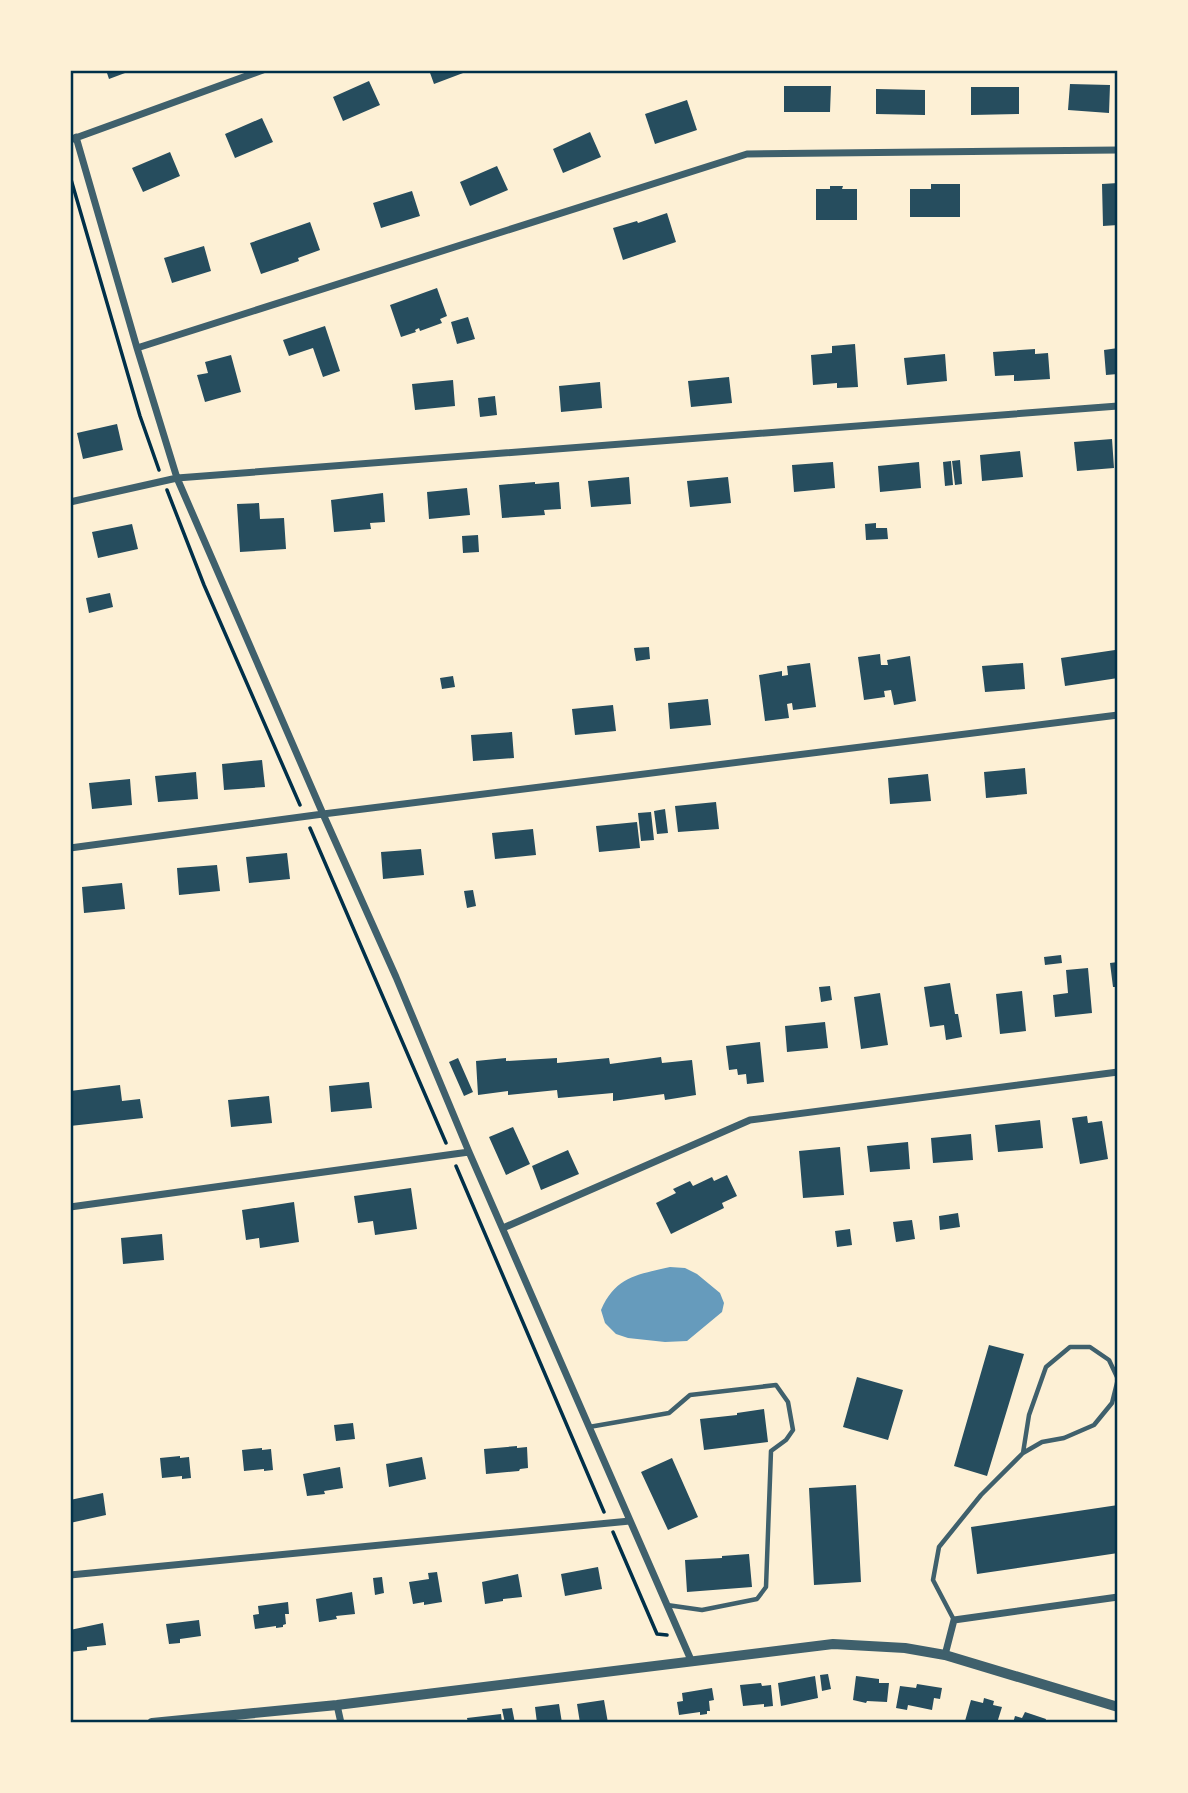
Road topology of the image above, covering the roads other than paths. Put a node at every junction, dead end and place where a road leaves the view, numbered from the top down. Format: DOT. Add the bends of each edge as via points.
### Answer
graph roads {
  1 [pos="263,70"];
  2 [pos="73,139"];
  3 [pos="1118,150"];
  4 [pos="137,348"];
  5 [pos="1118,406"];
  6 [pos="177,478"];
  7 [pos="70,502"];
  8 [pos="1118,715"];
  9 [pos="323,814"];
  10 [pos="70,848"];
  11 [pos="1118,1072"];
  12 [pos="469,1152"];
  13 [pos="70,1207"];
  14 [pos="503,1228"];
  15 [pos="588,1427"];
  16 [pos="1023,1452"];
  17 [pos="629,1521"];
  18 [pos="70,1575"];
  19 [pos="1118,1597"];
  20 [pos="667,1605"];
  21 [pos="954,1620"];
  22 [pos="944,1655"];
  23 [pos="691,1660"];
  24 [pos="337,1705"];
  25 [pos="1118,1707"];
  26 [pos="152,1723"];
  27 [pos="341,1723"];
  1 -- 2 [label="street"];
  2 -- 4 [label="street"];
  3 -- 4 [label="street" via="747,154"];
  4 -- 6 [label="street"];
  5 -- 6 [label="street"];
  6 -- 7 [label="street"];
  6 -- 9 [label="street"];
  8 -- 9 [label="street"];
  9 -- 10 [label="street"];
  9 -- 12 [label="street"];
  11 -- 14 [label="street" via="750,1120"];
  12 -- 13 [label="street"];
  12 -- 14 [label="street"];
  14 -- 15 [label="street"];
  15 -- 17 [label="street"];
  15 -- 20 [label="lane" via="669,1413 690,1395 776,1385 788,1402 793,1430 771,1451 766,1587 757,1599 702,1609"];
  16 -- 16 [label="lane" via="1029,1415 1046,1367 1070,1347 1090,1348 1109,1360 1118,1378 1112,1403 1094,1425"];
  16 -- 21 [label="lane" via="939,1547 933,1580"];
  17 -- 18 [label="street"];
  17 -- 20 [label="street"];
  19 -- 21 [label="street"];
  20 -- 23 [label="street"];
  21 -- 22 [label="street"];
  22 -- 23 [label="street" via="833,1644"];
  22 -- 25 [label="street"];
  23 -- 24 [label="street"];
  24 -- 26 [label="street"];
  24 -- 27 [label="street"];
}
